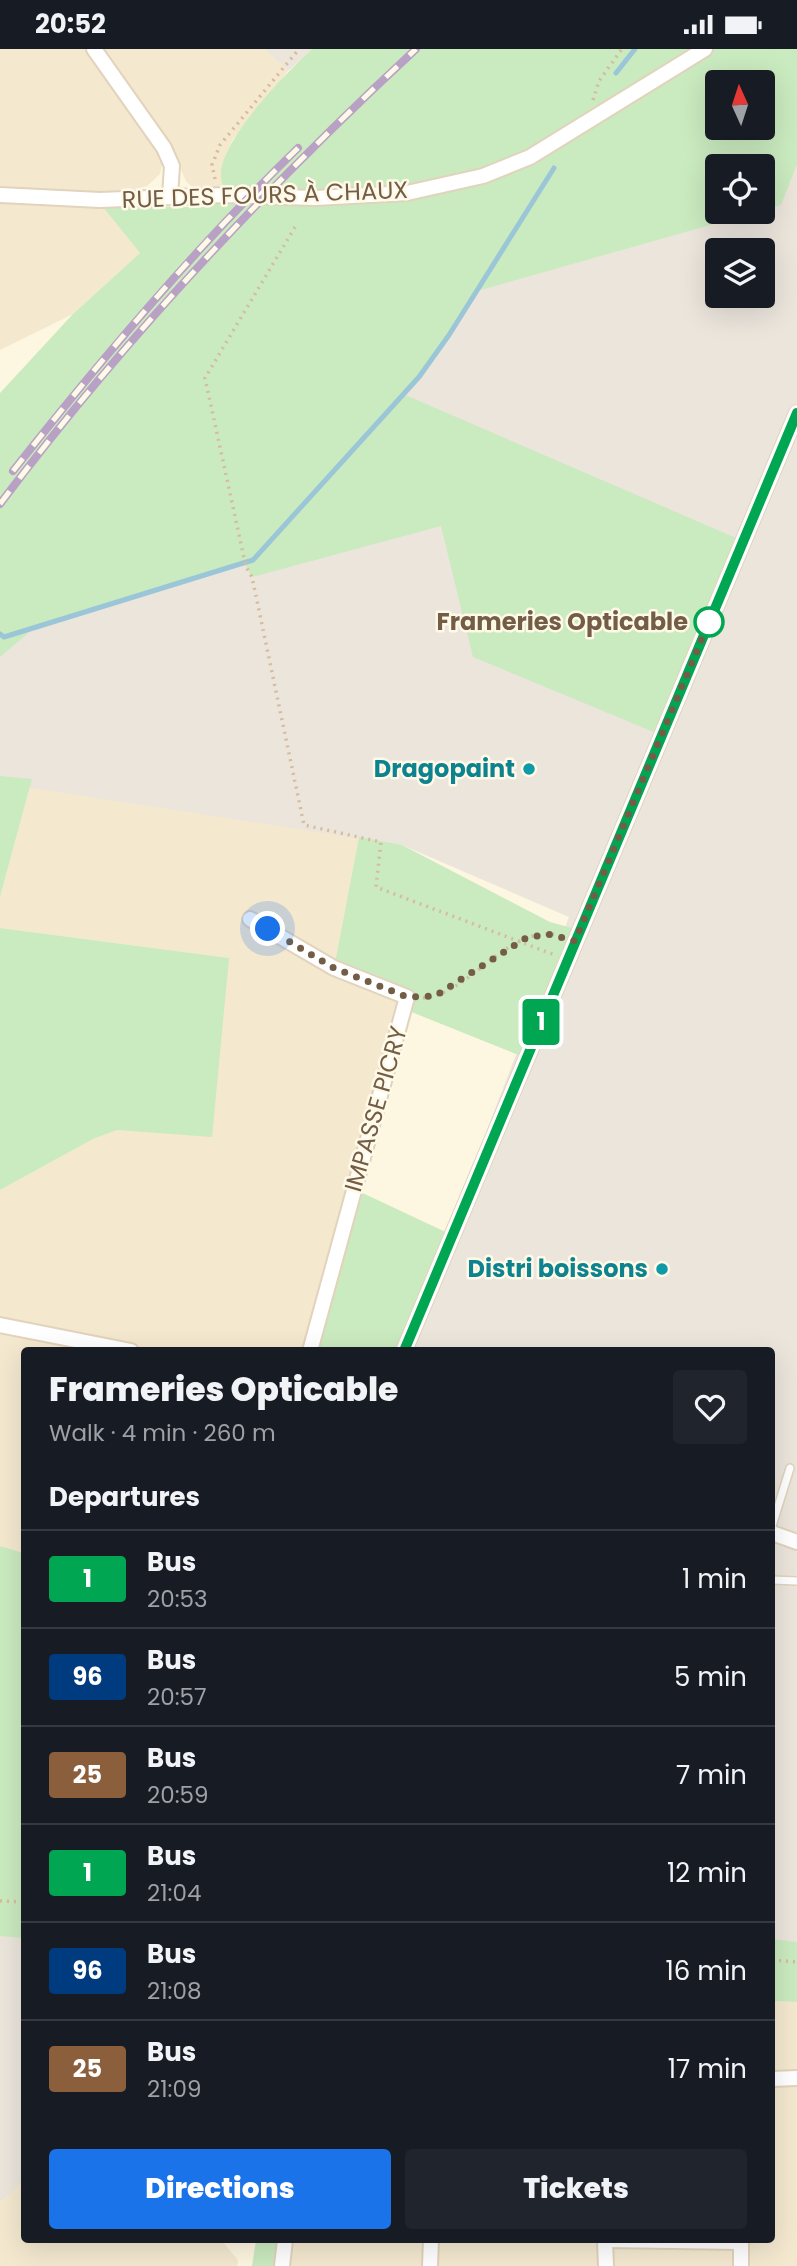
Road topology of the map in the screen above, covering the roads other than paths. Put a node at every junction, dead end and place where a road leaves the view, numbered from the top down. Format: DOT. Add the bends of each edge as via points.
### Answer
graph roads {
  1 [pos="94,49"];
  2 [pos="705,49"];
  3 [pos="0,195"];
  4 [pos="170,196"];
  5 [pos="797,412"];
  6 [pos="250,919"];
  7 [pos="0,1325"];
  8 [pos="111,1347"];
  9 [pos="311,1347"];
  10 [pos="406,1347"];
  11 [pos="790,1468"];
  12 [pos="775,1516"];
  13 [pos="775,1534"];
  14 [pos="797,1542"];
  15 [pos="775,1580"];
  16 [pos="797,1581"];
  17 [pos="797,2078"];
  18 [pos="775,2079"];
  19 [pos="285,2243"];
  20 [pos="430,2243"];
  21 [pos="605,2243"];
  22 [pos="741,2243"];
  23 [pos="282,2266"];
  24 [pos="430,2266"];
  25 [pos="606,2266"];
  26 [pos="741,2266"];
  1 -- 4 [label="street" via="164,148 172,166"];
  2 -- 4 [label="street, RUE DES FOURS À CHAUX" via="530,157 486,174 407,193 315,198"];
  3 -- 4 [label="street, RUE DES FOURS À CHAUX" via="100,200"];
  5 -- 10 [label="street"];
  6 -- 9 [label="street, IMPASSE PICRY" via="334,968 407,997"];
  7 -- 8 [label="street"];
  11 -- 12 [label="lane"];
  13 -- 14 [label="street"];
  15 -- 16 [label="lane"];
  17 -- 18 [label="street"];
  19 -- 23 [label="street"];
  20 -- 24 [label="street"];
  21 -- 25 [label="street"];
  22 -- 26 [label="street"];
}
